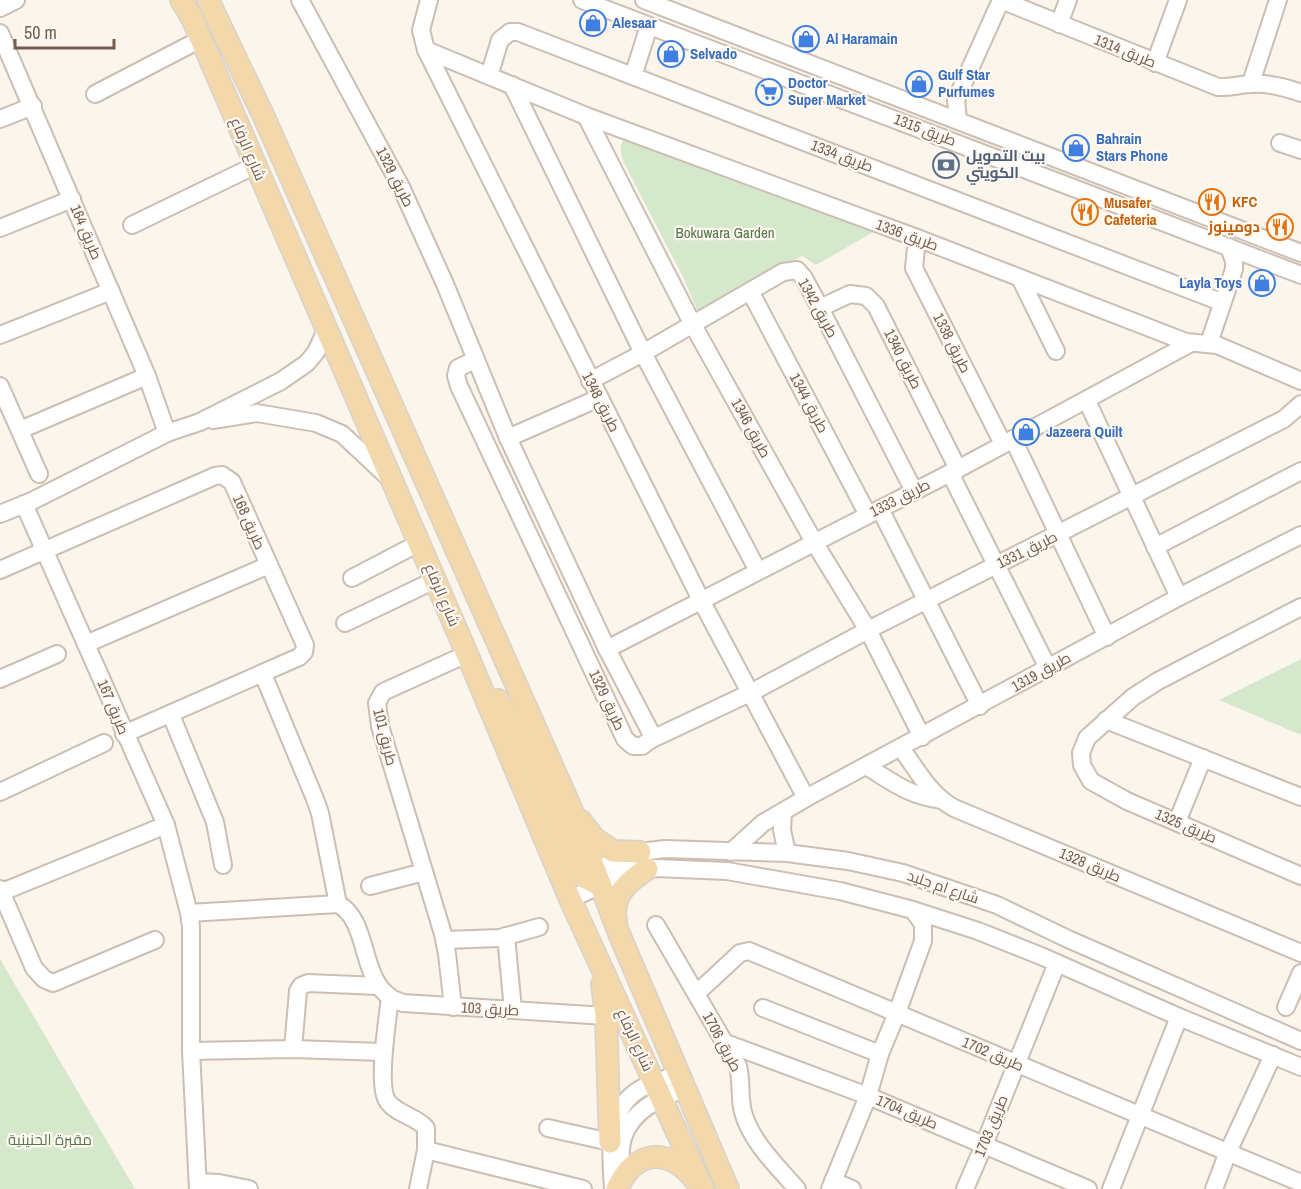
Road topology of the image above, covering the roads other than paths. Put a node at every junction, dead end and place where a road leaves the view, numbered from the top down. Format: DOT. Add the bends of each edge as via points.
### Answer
graph roads {
  1 [pos="16,0"];
  2 [pos="181,0"];
  3 [pos="208,0"];
  4 [pos="215,0"];
  5 [pos="300,0"];
  6 [pos="429,0"];
  7 [pos="582,0"];
  8 [pos="644,0"];
  9 [pos="1001,0"];
  10 [pos="1068,0"];
  11 [pos="1178,0"];
  12 [pos="1278,0"];
  13 [pos="0,8"];
  14 [pos="1059,24"];
  15 [pos="649,27"];
  16 [pos="0,33"];
  17 [pos="225,33"];
  18 [pos="201,39"];
  19 [pos="426,50"];
  20 [pos="1155,63"];
  21 [pos="489,76"];
  22 [pos="633,76"];
  23 [pos="1251,83"];
  24 [pos="512,85"];
  25 [pos="1301,93"];
  26 [pos="95,94"];
  27 [pos="33,106"];
  28 [pos="586,116"];
  29 [pos="0,119"];
  30 [pos="958,120"];
  31 [pos="1280,143"];
  32 [pos="1301,150"];
  33 [pos="256,165"];
  34 [pos="72,199"];
  35 [pos="132,225"];
  36 [pos="0,228"];
  37 [pos="917,238"];
  38 [pos="1229,247"];
  39 [pos="1301,253"];
  40 [pos="1251,256"];
  41 [pos="1301,274"];
  42 [pos="1232,276"];
  43 [pos="1020,278"];
  44 [pos="111,291"];
  45 [pos="750,291"];
  46 [pos="1221,302"];
  47 [pos="820,308"];
  48 [pos="693,324"];
  49 [pos="326,330"];
  50 [pos="0,335"];
  51 [pos="1191,343"];
  52 [pos="1209,343"];
  53 [pos="1056,351"];
  54 [pos="643,353"];
  55 [pos="475,360"];
  56 [pos="147,376"];
  57 [pos="590,381"];
  58 [pos="1301,381"];
  59 [pos="0,386"];
  60 [pos="599,398"];
  61 [pos="1087,401"];
  62 [pos="1301,404"];
  63 [pos="200,422"];
  64 [pos="20,430"];
  65 [pos="167,433"];
  66 [pos="508,438"];
  67 [pos="1008,442"];
  68 [pos="954,471"];
  69 [pos="1301,471"];
  70 [pos="39,474"];
  71 [pos="393,482"];
  72 [pos="914,491"];
  73 [pos="1132,497"];
  74 [pos="24,504"];
  75 [pos="874,512"];
  76 [pos="0,514"];
  77 [pos="1057,535"];
  78 [pos="1301,535"];
  79 [pos="814,542"];
  80 [pos="419,543"];
  81 [pos="1155,547"];
  82 [pos="44,551"];
  83 [pos="269,565"];
  84 [pos="995,565"];
  85 [pos="0,570"];
  86 [pos="758,571"];
  87 [pos="352,578"];
  88 [pos="435,580"];
  89 [pos="1179,597"];
  90 [pos="701,600"];
  91 [pos="927,600"];
  92 [pos="1301,607"];
  93 [pos="345,623"];
  94 [pos="868,630"];
  95 [pos="1107,637"];
  96 [pos="86,644"];
  97 [pos="607,649"];
  98 [pos="57,654"];
  99 [pos="469,659"];
  100 [pos="1048,668"];
  101 [pos="263,674"];
  102 [pos="0,679"];
  103 [pos="752,692"];
  104 [pos="980,706"];
  105 [pos="171,715"];
  106 [pos="1106,720"];
  107 [pos="124,734"];
  108 [pos="922,737"];
  109 [pos="650,740"];
  110 [pos="104,743"];
  111 [pos="901,748"];
  112 [pos="1203,758"];
  113 [pos="866,766"];
  114 [pos="0,792"];
  115 [pos="1301,797"];
  116 [pos="806,798"];
  117 [pos="942,800"];
  118 [pos="571,808"];
  119 [pos="783,812"];
  120 [pos="1177,822"];
  121 [pos="166,825"];
  122 [pos="731,852"];
  123 [pos="787,853"];
  124 [pos="643,860"];
  125 [pos="223,866"];
  126 [pos="424,872"];
  127 [pos="1301,876"];
  128 [pos="593,877"];
  129 [pos="370,886"];
  130 [pos="1,890"];
  131 [pos="568,894"];
  132 [pos="339,904"];
  133 [pos="913,910"];
  134 [pos="189,914"];
  135 [pos="656,925"];
  136 [pos="538,927"];
  137 [pos="506,936"];
  138 [pos="620,936"];
  139 [pos="155,940"];
  140 [pos="445,940"];
  141 [pos="1301,953"];
  142 [pos="599,963"];
  143 [pos="1057,963"];
  144 [pos="1301,973"];
  145 [pos="384,992"];
  146 [pos="697,993"];
  147 [pos="453,1007"];
  148 [pos="1286,1007"];
  149 [pos="763,1008"];
  150 [pos="513,1010"];
  151 [pos="897,1013"];
  152 [pos="606,1016"];
  153 [pos="1179,1017"];
  154 [pos="1301,1041"];
  155 [pos="723,1042"];
  156 [pos="293,1049"];
  157 [pos="191,1051"];
  158 [pos="383,1052"];
  159 [pos="880,1054"];
  160 [pos="1273,1055"];
  161 [pos="1017,1064"];
  162 [pos="1301,1066"];
  163 [pos="681,1082"];
  164 [pos="658,1090"];
  165 [pos="868,1096"];
  166 [pos="1138,1116"];
  167 [pos="548,1128"];
  168 [pos="610,1142"];
  169 [pos="984,1145"];
  170 [pos="426,1150"];
  171 [pos="1228,1152"];
  172 [pos="1301,1183"];
  173 [pos="832,1185"];
  174 [pos="198,1186"];
  175 [pos="249,1189"];
  176 [pos="418,1189"];
  177 [pos="583,1189"];
  178 [pos="615,1189"];
  179 [pos="702,1189"];
  180 [pos="728,1189"];
  181 [pos="797,1189"];
  182 [pos="852,1189"];
  183 [pos="965,1189"];
  184 [pos="1088,1189"];
  185 [pos="1111,1189"];
  186 [pos="1214,1189"];
  1 -- 13 [label="street"];
  2 -- 18 [label="main road, شارع الرفاع"];
  3 -- 17 [label="main road, شارع الرفاع"];
  4 -- 17 [label="main road"];
  5 -- 55 [label="street, طريق 1329" via="401,187"];
  6 -- 19 [label="street, طريق 1348" via="421,23"];
  7 -- 15 [label="street, طريق 1315"];
  8 -- 30 [label="street, طريق 1315"];
  9 -- 14 [label="street, طريق 1314"];
  9 -- 30 [label="street" via="956,100"];
  10 -- 14 [label="street"];
  11 -- 20 [label="street"];
  12 -- 23 [label="street"];
  14 -- 20 [label="street, طريق 1314"];
  15 -- 22 [label="street"];
  15 -- 38 [label="street, طريق 1315"];
  16 -- 27 [label="street, طريق 164"];
  17 -- 118 [label="main road, شارع الرفاع"];
  18 -- 26 [label="street"];
  18 -- 33 [label="main road, شارع الرفاع"];
  19 -- 21 [label="street, طريق 1336"];
  19 -- 57 [label="street, طريق 1348"];
  20 -- 23 [label="street, طريق 1314" via="1218,87 1235,88"];
  21 -- 22 [label="street, طريق 1334" via="500,40 506,33 514,32"];
  21 -- 24 [label="street, طريق 1336"];
  22 -- 46 [label="street, طريق 1334"];
  23 -- 25 [label="street, طريق 1314" via="1282,86"];
  24 -- 28 [label="street, طريق 1336"];
  24 -- 54 [label="street"];
  27 -- 29 [label="street"];
  27 -- 34 [label="street, طريق 164"];
  28 -- 37 [label="street, طريق 1336"];
  28 -- 48 [label="street, طريق 1346"];
  30 -- 39 [label="street, طريق 1315"];
  31 -- 32 [label="street"];
  33 -- 35 [label="street"];
  33 -- 49 [label="main road, شارع الرفاع"];
  34 -- 36 [label="street"];
  34 -- 44 [label="street, طريق 164"];
  37 -- 43 [label="street, طريق 1336"];
  37 -- 67 [label="street, طريق 1338" via="914,268"];
  38 -- 40 [label="street, طريق 1315"];
  38 -- 42 [label="street" via="1234,261"];
  40 -- 41 [label="street, طريق 1315"];
  40 -- 42 [label="street"];
  42 -- 46 [label="street"];
  43 -- 51 [label="street, طريق 1336"];
  43 -- 53 [label="street"];
  44 -- 50 [label="street"];
  44 -- 56 [label="street, طريق 164"];
  45 -- 47 [label="street, طريق 1342" via="783,272 796,270"];
  45 -- 48 [label="street, طريق 1342"];
  45 -- 75 [label="street, طريق 1344"];
  46 -- 52 [label="street"];
  47 -- 68 [label="street, طريق 1340" via="850,294 866,296 876,306"];
  47 -- 72 [label="street, طريق 1342"];
  48 -- 54 [label="street, طريق 1342"];
  48 -- 79 [label="street, طريق 1346"];
  49 -- 63 [label="street" via="307,363 281,381"];
  49 -- 71 [label="main road, شارع الرفاع"];
  51 -- 52 [label="street, طريق 1336"];
  51 -- 61 [label="street, طريق 1333"];
  52 -- 58 [label="street, طريق 1336"];
  54 -- 57 [label="street, طريق 1342"];
  54 -- 86 [label="street"];
  55 -- 66 [label="street, طريق 1329"];
  55 -- 109 [label="street, طريق 1329" via="458,368 459,386 625,739 633,746"];
  56 -- 64 [label="street"];
  56 -- 65 [label="street, طريق 164"];
  57 -- 60 [label="street, طريق 1348"];
  59 -- 64 [label="street"];
  60 -- 66 [label="street"];
  60 -- 90 [label="street, طريق 1348"];
  61 -- 67 [label="street, طريق 1333"];
  61 -- 73 [label="street"];
  62 -- 73 [label="street, طريق 1331" via="1284,419"];
  63 -- 65 [label="street"];
  63 -- 71 [label="street" via="257,413 316,423 342,434"];
  64 -- 70 [label="street"];
  65 -- 74 [label="street"];
  66 -- 97 [label="street, طريق 1329"];
  67 -- 68 [label="street, طريق 1333"];
  67 -- 77 [label="street, طريق 1338"];
  68 -- 72 [label="street, طريق 1333"];
  68 -- 84 [label="street, طريق 1340"];
  69 -- 81 [label="street"];
  71 -- 80 [label="main road, شارع الرفاع"];
  72 -- 75 [label="street, طريق 1333"];
  73 -- 77 [label="street, طريق 1331"];
  73 -- 81 [label="street"];
  74 -- 76 [label="street"];
  74 -- 82 [label="street, طريق 167"];
  75 -- 79 [label="street, طريق 1333"];
  75 -- 91 [label="street, طريق 1344"];
  77 -- 84 [label="street, طريق 1331"];
  77 -- 95 [label="street, طريق 1338"];
  78 -- 89 [label="street, طريق 1319"];
  79 -- 86 [label="street, طريق 1333"];
  79 -- 94 [label="street, طريق 1346"];
  80 -- 87 [label="street"];
  80 -- 88 [label="main road, شارع الرفاع"];
  81 -- 89 [label="street"];
  82 -- 83 [label="street, طريق 168" via="222,475 232,482"];
  82 -- 85 [label="street, طريق 168"];
  82 -- 96 [label="street, طريق 167"];
  83 -- 96 [label="street"];
  83 -- 101 [label="street, طريق 168" via="305,645 299,657"];
  84 -- 91 [label="street, طريق 1331"];
  84 -- 100 [label="street, طريق 1340"];
  86 -- 90 [label="street, طريق 1333"];
  88 -- 93 [label="street"];
  88 -- 99 [label="main road, شارع الرفاع"];
  89 -- 95 [label="street, طريق 1319"];
  90 -- 97 [label="street, طريق 1333"];
  90 -- 103 [label="street, طريق 1348"];
  91 -- 94 [label="street, طريق 1331"];
  91 -- 104 [label="street, طريق 1344"];
  92 -- 106 [label="street" via="1158,681"];
  94 -- 103 [label="street, طريق 1331"];
  94 -- 108 [label="street, طريق 1346"];
  95 -- 100 [label="street, طريق 1319"];
  96 -- 107 [label="street, طريق 167"];
  97 -- 109 [label="street, طريق 1329" via="651,733"];
  98 -- 102 [label="street"];
  99 -- 126 [label="street, طريق 101" via="383,692 376,703"];
  99 -- 128 [label="main road" via="519,735 576,866"];
  99 -- 131 [label="main road, شارع الرفاع"];
  100 -- 104 [label="street, طريق 1319"];
  101 -- 105 [label="street, طريق 168"];
  101 -- 132 [label="street" via="318,806"];
  103 -- 109 [label="street, طريق 1331"];
  103 -- 116 [label="street, طريق 1348"];
  104 -- 108 [label="street, طريق 1319"];
  105 -- 107 [label="street, طريق 168"];
  105 -- 125 [label="street" via="215,822"];
  106 -- 112 [label="street"];
  106 -- 120 [label="street, طريق 1325" via="1087,738 1081,753 1082,765 1091,781"];
  107 -- 121 [label="street, طريق 167"];
  108 -- 111 [label="street, طريق 1319"];
  110 -- 114 [label="street"];
  111 -- 113 [label="street, طريق 1319"];
  111 -- 117 [label="street, طريق 1328"];
  112 -- 115 [label="street"];
  112 -- 120 [label="street"];
  113 -- 116 [label="street, طريق 1319"];
  113 -- 117 [label="street" via="904,790 922,798"];
  116 -- 119 [label="street, طريق 1319"];
  117 -- 141 [label="street, طريق 1328"];
  118 -- 124 [label="main road" via="595,839 613,851"];
  118 -- 128 [label="main road, شارع الرفاع"];
  119 -- 122 [label="street, طريق 1319" via="752,832"];
  119 -- 123 [label="street"];
  120 -- 127 [label="street, طريق 1325"];
  121 -- 130 [label="street"];
  121 -- 134 [label="street, طريق 167"];
  122 -- 123 [label="street, شارع ام جليد"];
  122 -- 124 [label="street, شارع ام جليد" via="664,849"];
  123 -- 154 [label="street, شارع ام جليد" via="903,873 998,905"];
  124 -- 128 [label="street, شارع ام جليد"];
  124 -- 133 [label="street, شارع ام جليد" via="771,878"];
  124 -- 138 [label="main road" via="616,898"];
  126 -- 129 [label="street"];
  126 -- 140 [label="street, طريق 101"];
  128 -- 131 [label="street, شارع ام جليد"];
  128 -- 138 [label="main road, شارع الرفاع"];
  130 -- 139 [label="street" via="34,968 53,982"];
  131 -- 142 [label="main road, شارع الرفاع"];
  132 -- 134 [label="street"];
  132 -- 145 [label="street" via="350,913"];
  133 -- 143 [label="street, شارع ام جليد"];
  133 -- 151 [label="street" via="925,933"];
  134 -- 157 [label="street, طريق 167"];
  135 -- 146 [label="street, طريق 1706"];
  136 -- 137 [label="street"];
  137 -- 140 [label="street"];
  137 -- 150 [label="street"];
  138 -- 163 [label="main road, شارع الرفاع"];
  140 -- 147 [label="street, طريق 101"];
  142 -- 152 [label="main road"];
  142 -- 164 [label="main road, شارع الرفاع"];
  143 -- 153 [label="street, شارع ام جليد"];
  143 -- 161 [label="street, طريق 1703"];
  144 -- 148 [label="street"];
  145 -- 147 [label="street, طريق 103" via="403,1003"];
  145 -- 156 [label="street, طريق 103" via="308,983 301,986"];
  145 -- 158 [label="street"];
  146 -- 151 [label="street, طريق 1702" via="740,953 749,951"];
  146 -- 155 [label="street, طريق 1706"];
  147 -- 150 [label="street, طريق 103"];
  149 -- 159 [label="street"];
  150 -- 152 [label="street, طريق 103"];
  151 -- 159 [label="street"];
  151 -- 161 [label="street, طريق 1702"];
  152 -- 168 [label="main road"];
  153 -- 160 [label="street, شارع ام جليد"];
  153 -- 166 [label="street"];
  155 -- 165 [label="street, طريق 1704"];
  155 -- 181 [label="street, طريق 1706" via="738,1066 743,1113 751,1129"];
  156 -- 157 [label="street"];
  156 -- 158 [label="street"];
  157 -- 174 [label="street, طريق 167"];
  158 -- 170 [label="street" via="385,1097 389,1104 423,1124"];
  159 -- 165 [label="street"];
  160 -- 162 [label="street, شارع ام جليد"];
  160 -- 171 [label="street"];
  161 -- 166 [label="street, طريق 1702"];
  161 -- 169 [label="street, طريق 1703"];
  163 -- 164 [label="street"];
  163 -- 180 [label="main road, شارع الرفاع"];
  164 -- 168 [label="street" via="644,1087 627,1100"];
  164 -- 178 [label="street" via="623,1137"];
  164 -- 179 [label="main road, شارع الرفاع"];
  165 -- 169 [label="street, طريق 1704"];
  165 -- 173 [label="street"];
  166 -- 171 [label="street, طريق 1702"];
  166 -- 185 [label="street"];
  167 -- 168 [label="street"];
  168 -- 178 [label="street"];
  169 -- 183 [label="street, طريق 1703"];
  169 -- 184 [label="street, طريق 1704"];
  170 -- 176 [label="street"];
  170 -- 177 [label="street"];
  171 -- 172 [label="street, طريق 1702"];
  171 -- 186 [label="street"];
  173 -- 182 [label="street"];
  174 -- 175 [label="street" via="219,1183"];
  178 -- 179 [label="main road" via="627,1170 654,1157 682,1166"];
}
